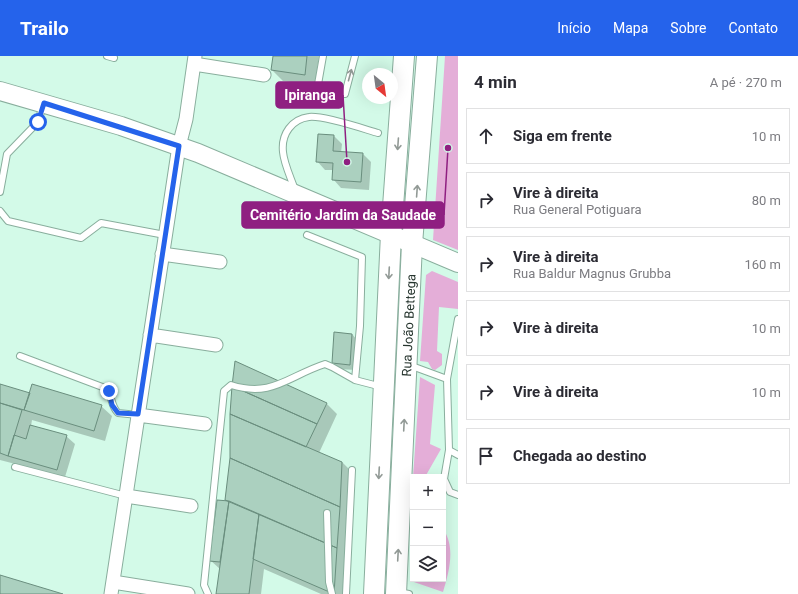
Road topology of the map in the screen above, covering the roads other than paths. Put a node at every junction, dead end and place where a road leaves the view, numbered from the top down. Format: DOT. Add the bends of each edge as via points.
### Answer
graph roads {
  1 [pos="107,56"];
  2 [pos="323,56"];
  3 [pos="354,56"];
  4 [pos="404,56"];
  5 [pos="427,56"];
  6 [pos="114,58"];
  7 [pos="195,60"];
  8 [pos="264,75"];
  9 [pos="0,91"];
  10 [pos="44,103"];
  11 [pos="378,133"];
  12 [pos="179,146"];
  13 [pos="0,192"];
  14 [pos="297,194"];
  15 [pos="0,211"];
  16 [pos="391,234"];
  17 [pos="165,235"];
  18 [pos="306,235"];
  19 [pos="412,244"];
  20 [pos="162,254"];
  21 [pos="220,262"];
  22 [pos="458,263"];
  23 [pos="458,319"];
  24 [pos="150,335"];
  25 [pos="216,344"];
  26 [pos="20,356"];
  27 [pos="407,364"];
  28 [pos="447,379"];
  29 [pos="355,380"];
  30 [pos="384,387"];
  31 [pos="138,414"];
  32 [pos="205,424"];
  33 [pos="449,450"];
  34 [pos="458,455"];
  35 [pos="16,467"];
  36 [pos="352,470"];
  37 [pos="458,495"];
  38 [pos="126,496"];
  39 [pos="191,506"];
  40 [pos="327,513"];
  41 [pos="112,588"];
  42 [pos="401,593"];
  43 [pos="188,594"];
  44 [pos="208,594"];
  45 [pos="332,594"];
  46 [pos="346,594"];
  47 [pos="374,594"];
  1 -- 6 [label="lane"];
  2 -- 3 [label="lane, one-way" via="318,90 345,94"];
  4 -- 16 [label="main road, Rua João Bettega, one-way"];
  19 -- 5 [label="main road, Rua João Bettega, one-way"];
  7 -- 8 [label="street"];
  7 -- 12 [label="street"];
  9 -- 10 [label="main road"];
  10 -- 12 [label="main road"];
  10 -- 13 [label="lane" via="38,122 7,154"];
  11 -- 14 [label="lane" via="310,116 296,121 287,129 282,143"];
  12 -- 14 [label="main road"];
  12 -- 17 [label="street"];
  14 -- 16 [label="main road"];
  15 -- 17 [label="lane" via="8,221 81,238 102,223"];
  16 -- 19 [label="main road"];
  16 -- 30 [label="main road, Rua João Bettega, one-way"];
  17 -- 20 [label="street"];
  18 -- 29 [label="lane" via="362,257"];
  19 -- 22 [label="main road"];
  19 -- 27 [label="main road, Rua João Bettega"];
  20 -- 21 [label="street"];
  20 -- 24 [label="street"];
  23 -- 28 [label="lane"];
  24 -- 25 [label="street"];
  24 -- 31 [label="street"];
  26 -- 31 [label="lane" via="105,388 109,391 112,405 118,413"];
  27 -- 28 [label="lane"];
  42 -- 27 [label="main road, Rua João Bettega, one-way"];
  28 -- 33 [label="lane"];
  29 -- 30 [label="lane"];
  29 -- 44 [label="lane" via="325,364 276,386 258,390 231,385 224,391 204,585"];
  30 -- 47 [label="main road, Rua João Bettega, one-way"];
  31 -- 32 [label="street"];
  31 -- 38 [label="street"];
  33 -- 34 [label="lane"];
  33 -- 37 [label="lane" via="444,479 450,492"];
  35 -- 38 [label="lane"];
  36 -- 46 [label="lane"];
  38 -- 39 [label="street"];
  38 -- 41 [label="street"];
  40 -- 45 [label="lane" via="329,582"];
  41 -- 43 [label="street"];
}
